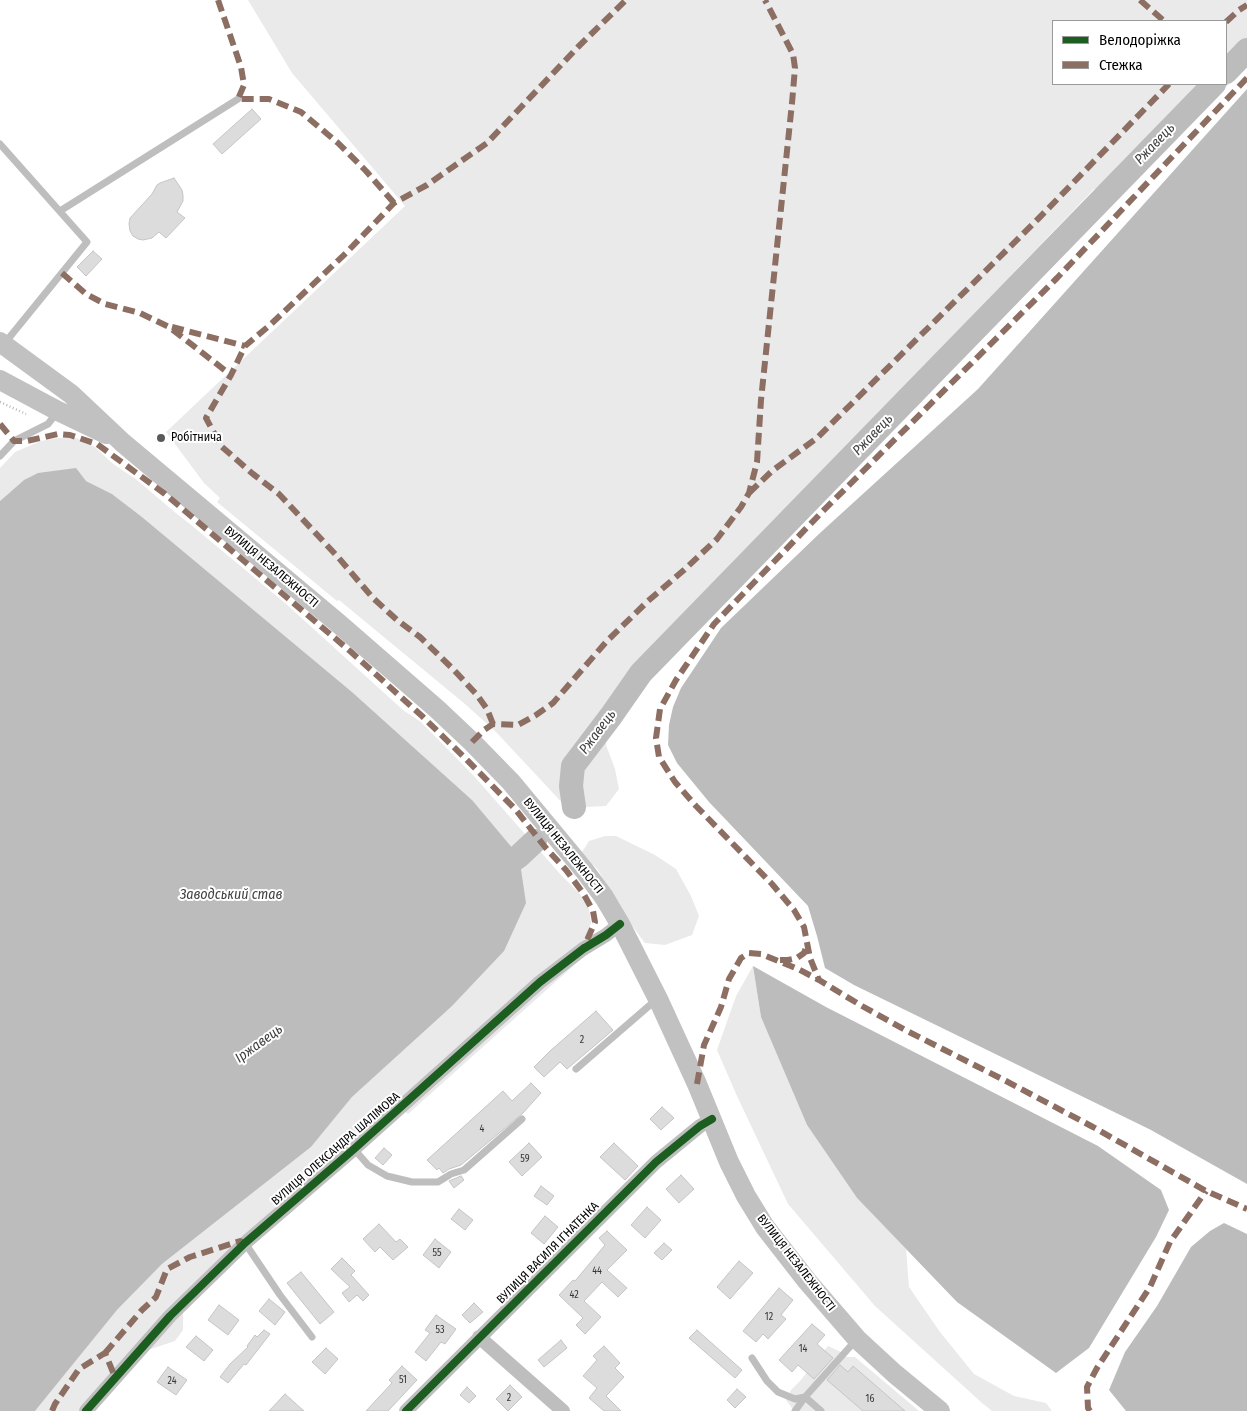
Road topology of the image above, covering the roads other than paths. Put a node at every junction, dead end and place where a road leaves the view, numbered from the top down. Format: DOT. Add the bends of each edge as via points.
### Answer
graph roads {
  1 [pos="238,99"];
  2 [pos="0,144"];
  3 [pos="60,211"];
  4 [pos="2,343"];
  5 [pos="0,380"];
  6 [pos="53,418"];
  7 [pos="124,442"];
  8 [pos="0,456"];
  9 [pos="620,924"];
  10 [pos="658,999"];
  11 [pos="576,1069"];
  12 [pos="522,1119"];
  13 [pos="712,1119"];
  14 [pos="354,1149"];
  15 [pos="245,1243"];
  16 [pos="312,1337"];
  17 [pos="479,1338"];
  18 [pos="857,1339"];
  19 [pos="752,1358"];
  20 [pos="805,1397"];
  21 [pos="86,1411"];
  22 [pos="406,1411"];
  23 [pos="563,1411"];
  24 [pos="795,1411"];
  25 [pos="821,1411"];
  26 [pos="940,1411"];
  1 -- 3 [label="lane"];
  2 -- 3 [label="lane"];
  3 -- 4 [label="lane" via="87,242"];
  4 -- 7 [label="main road, ВУЛИЦЯ НЕЗАЛЕЖНОСТІ" via="72,394"];
  5 -- 6 [label="main road, ВУЛИЦЯ НЕЗАЛЕЖНОСТІ"];
  6 -- 7 [label="main road, ВУЛИЦЯ НЕЗАЛЕЖНОСТІ"];
  6 -- 8 [label="lane" via="14,441"];
  7 -- 9 [label="main road, ВУЛИЦЯ НЕЗАЛЕЖНОСТІ" via="338,623 472,742 511,782 584,870"];
  9 -- 10 [label="main road, ВУЛИЦЯ НЕЗАЛЕЖНОСТІ"];
  9 -- 14 [label="street, ВУЛИЦЯ ОЛЕКСАНДРА ШАЛІМОВА" via="540,982"];
  10 -- 11 [label="lane"];
  10 -- 13 [label="main road, ВУЛИЦЯ НЕЗАЛЕЖНОСТІ"];
  12 -- 14 [label="lane" via="464,1170 438,1182 412,1182 387,1176 368,1164"];
  13 -- 17 [label="street, ВУЛИЦЯ ВАСИЛЯ ІГНАТЕНКА" via="656,1162"];
  13 -- 18 [label="main road, ВУЛИЦЯ НЕЗАЛЕЖНОСТІ" via="746,1196 765,1227"];
  14 -- 15 [label="street, ВУЛИЦЯ ОЛЕКСАНДРА ШАЛІМОВА"];
  15 -- 16 [label="lane"];
  15 -- 21 [label="street, ВУЛИЦЯ ОЛЕКСАНДРА ШАЛІМОВА" via="170,1316"];
  17 -- 22 [label="street, ВУЛИЦЯ ВАСИЛЯ ІГНАТЕНКА"];
  17 -- 23 [label="street"];
  18 -- 20 [label="lane"];
  18 -- 26 [label="main road, ВУЛИЦЯ НЕЗАЛЕЖНОСТІ"];
  19 -- 20 [label="lane" via="778,1392 795,1399"];
  20 -- 24 [label="lane"];
  20 -- 25 [label="lane"];
}
